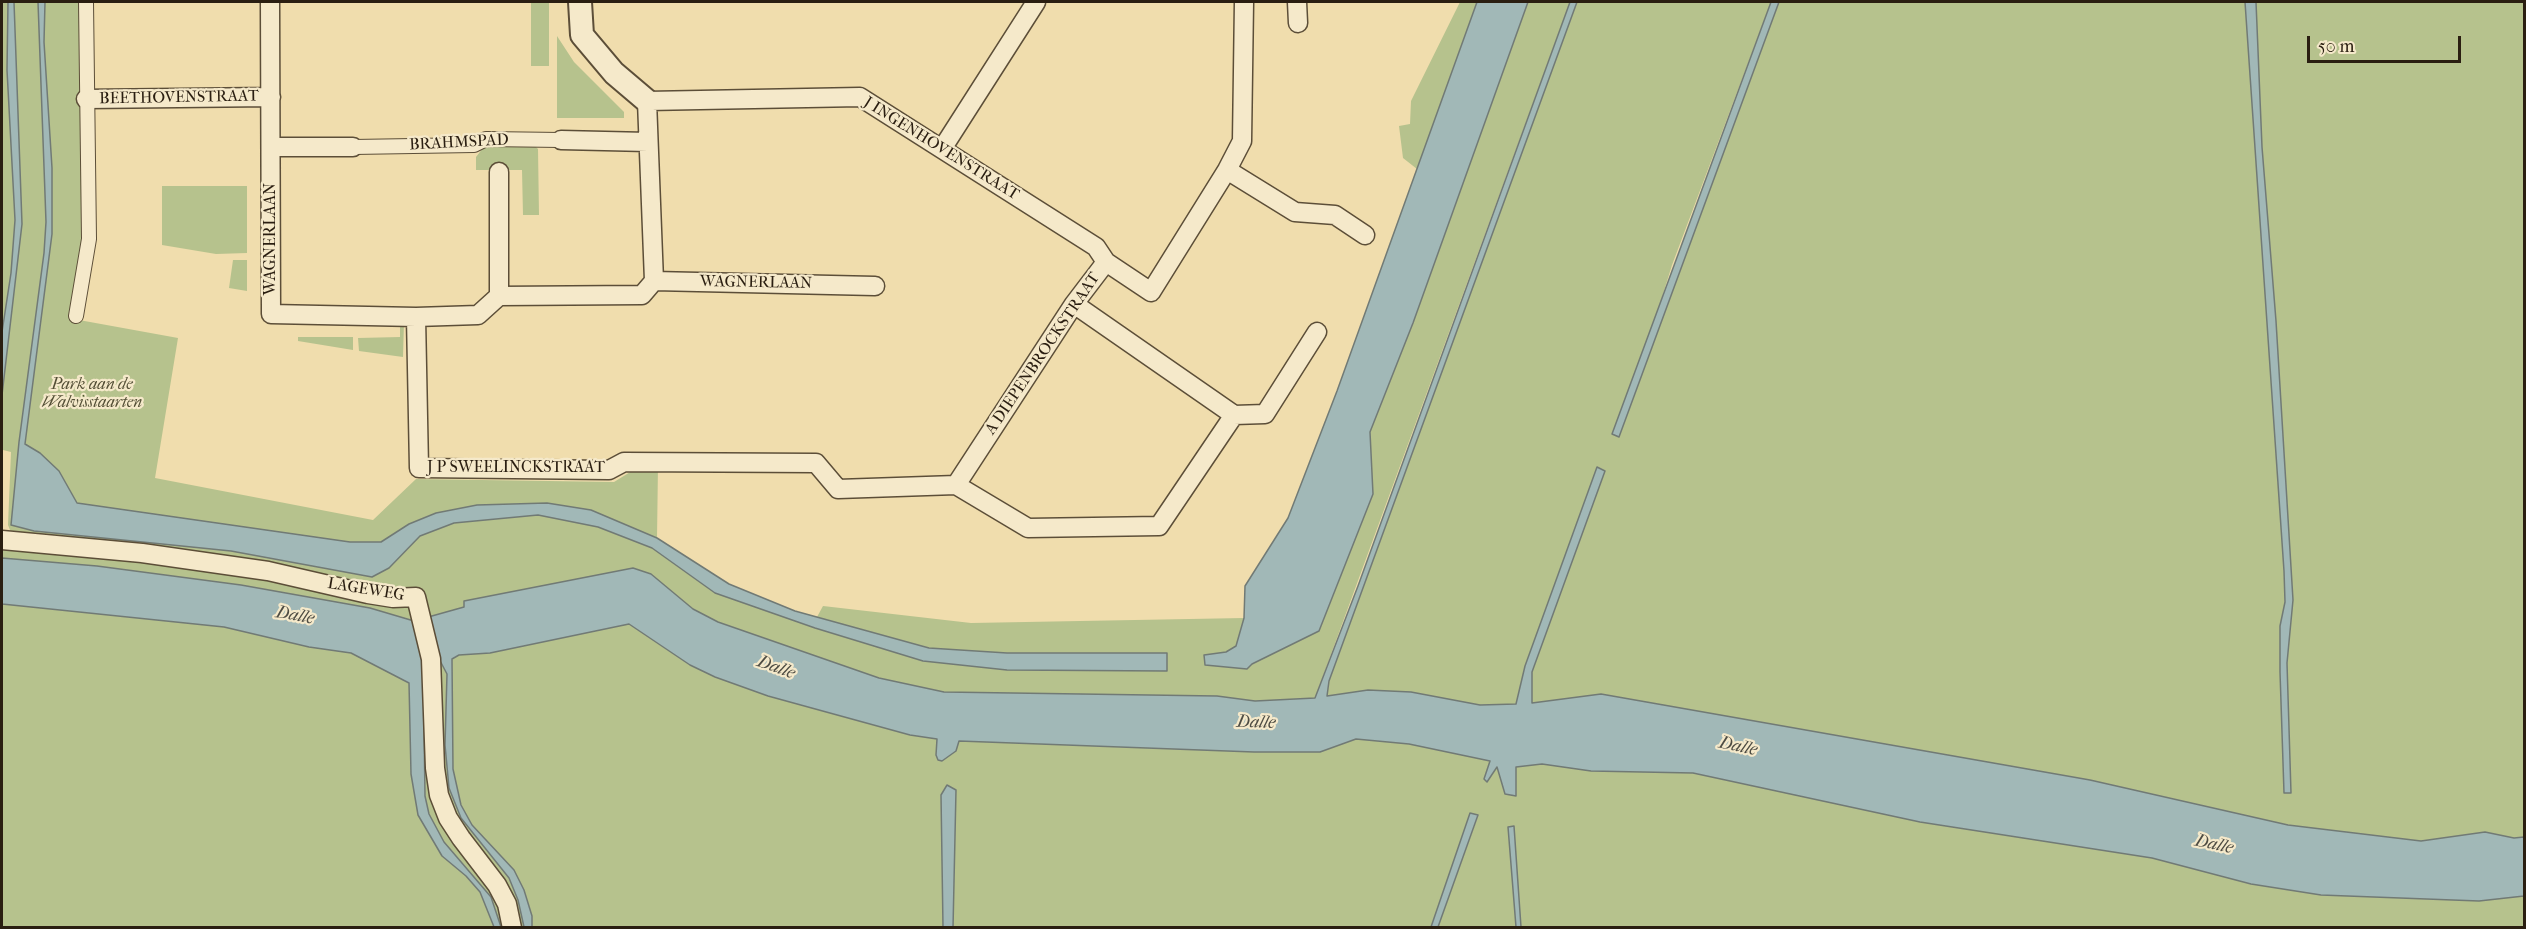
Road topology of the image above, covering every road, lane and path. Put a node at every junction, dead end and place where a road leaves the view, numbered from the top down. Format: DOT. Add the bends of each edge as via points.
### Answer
graph roads {
  1 [pos="86,2"];
  2 [pos="270,2"];
  3 [pos="580,2"];
  4 [pos="1036,2"];
  5 [pos="1244,2"];
  6 [pos="1297,2"];
  7 [pos="1298,23"];
  8 [pos="272,97"];
  9 [pos="86,99"];
  10 [pos="647,101"];
  11 [pos="561,140"];
  12 [pos="648,142"];
  13 [pos="271,147"];
  14 [pos="353,147"];
  15 [pos="942,149"];
  16 [pos="1227,170"];
  17 [pos="499,172"];
  18 [pos="1365,235"];
  19 [pos="1106,262"];
  20 [pos="654,281"];
  21 [pos="875,286"];
  22 [pos="499,297"];
  23 [pos="1074,304"];
  24 [pos="76,316"];
  25 [pos="416,317"];
  26 [pos="1317,332"];
  27 [pos="1234,415"];
  28 [pos="956,485"];
  29 [pos="2,540"];
  30 [pos="512,927"];
  1 -- 9 [label="street, BEETHOVENSTRAAT"];
  2 -- 8 [label="street, WAGNERLAAN"];
  3 -- 10 [label="street" via="582,35 614,73"];
  4 -- 15 [label="street"];
  5 -- 16 [label="street, A DIEPENBROCKSTRAAT" via="1242,141"];
  6 -- 7 [label="street"];
  8 -- 9 [label="street, BEETHOVENSTRAAT"];
  8 -- 13 [label="street, WAGNERLAAN"];
  9 -- 24 [label="street, BEETHOVENSTRAAT" via="89,239"];
  10 -- 12 [label="street"];
  10 -- 15 [label="street, J INGENHOVENSTRAAT" via="860,97"];
  11 -- 12 [label="street, BRAHMSPAD"];
  11 -- 14 [label="street, BRAHMSPAD" via="486,139 474,145"];
  12 -- 20 [label="street"];
  13 -- 14 [label="street, BRAHMSPAD"];
  13 -- 25 [label="street, WAGNERLAAN" via="271,314"];
  15 -- 19 [label="street, J INGENHOVENSTRAAT" via="1096,247"];
  16 -- 18 [label="street" via="1295,212 1335,215"];
  16 -- 19 [label="street, A DIEPENBROCKSTRAAT" via="1151,292"];
  17 -- 22 [label="street"];
  19 -- 23 [label="street, A DIEPENBROCKSTRAAT"];
  20 -- 21 [label="street, WAGNERLAAN"];
  20 -- 22 [label="street" via="642,295"];
  22 -- 25 [label="street, WAGNERLAAN" via="478,315"];
  23 -- 27 [label="street"];
  23 -- 28 [label="street, A DIEPENBROCKSTRAAT"];
  25 -- 28 [label="street, J P SWEELINCKSTRAAT" via="419,468 609,470 624,462 816,463 838,489"];
  26 -- 27 [label="street" via="1265,414"];
  27 -- 28 [label="street" via="1159,526 1028,528"];
  29 -- 30 [label="street, LAGEWEG" via="142,553 268,571 368,594 416,597 431,659 439,795 448,818 497,885 507,904"];
}
